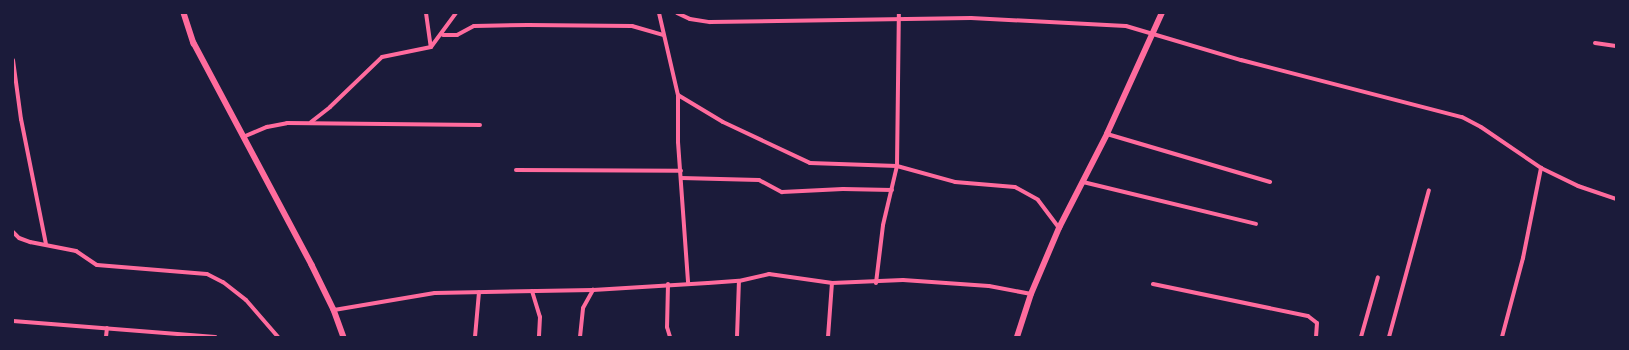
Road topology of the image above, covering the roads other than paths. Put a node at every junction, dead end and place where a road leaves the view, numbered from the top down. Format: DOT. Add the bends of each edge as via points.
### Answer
graph roads {
  1 [pos="184,13"];
  2 [pos="426,13"];
  3 [pos="456,13"];
  4 [pos="659,13"];
  5 [pos="677,13"];
  6 [pos="899,13"];
  7 [pos="1162,13"];
  8 [pos="900,19"];
  9 [pos="1153,33"];
  10 [pos="442,35"];
  11 [pos="664,35"];
  12 [pos="1595,43"];
  13 [pos="1616,46"];
  14 [pos="431,47"];
  15 [pos="13,60"];
  16 [pos="678,94"];
  17 [pos="310,122"];
  18 [pos="480,125"];
  19 [pos="1107,134"];
  20 [pos="242,137"];
  21 [pos="897,166"];
  22 [pos="1541,168"];
  23 [pos="516,170"];
  24 [pos="681,171"];
  25 [pos="681,178"];
  26 [pos="1083,182"];
  27 [pos="1270,182"];
  28 [pos="892,190"];
  29 [pos="1429,190"];
  30 [pos="1616,199"];
  31 [pos="1256,224"];
  32 [pos="1059,228"];
  33 [pos="13,232"];
  34 [pos="46,244"];
  35 [pos="1378,277"];
  36 [pos="739,281"];
  37 [pos="688,283"];
  38 [pos="832,283"];
  39 [pos="876,283"];
  40 [pos="668,284"];
  41 [pos="1153,284"];
  42 [pos="593,290"];
  43 [pos="532,291"];
  44 [pos="479,292"];
  45 [pos="1031,294"];
  46 [pos="334,310"];
  47 [pos="13,320"];
  48 [pos="107,328"];
  49 [pos="106,337"];
  50 [pos="215,337"];
  51 [pos="278,337"];
  52 [pos="344,337"];
  53 [pos="475,337"];
  54 [pos="539,337"];
  55 [pos="580,337"];
  56 [pos="670,337"];
  57 [pos="737,337"];
  58 [pos="828,337"];
  59 [pos="1018,337"];
  60 [pos="1316,337"];
  61 [pos="1361,337"];
  62 [pos="1389,337"];
  63 [pos="1502,337"];
  1 -- 20 [label="street" via="194,43"];
  2 -- 14 [label="street"];
  3 -- 10 [label="street"];
  4 -- 11 [label="street"];
  5 -- 8 [label="street" via="690,19 710,22"];
  6 -- 8 [label="street"];
  7 -- 9 [label="street"];
  8 -- 9 [label="street" via="1063,21 1126,26"];
  8 -- 21 [label="street"];
  9 -- 19 [label="street"];
  9 -- 22 [label="street" via="1241,60 1462,117 1482,126"];
  10 -- 11 [label="street" via="457,35 474,26 632,26"];
  10 -- 14 [label="street"];
  11 -- 16 [label="street"];
  12 -- 13 [label="street"];
  14 -- 17 [label="street" via="382,56 330,107"];
  15 -- 34 [label="street" via="21,119"];
  16 -- 21 [label="street" via="723,122 810,163"];
  16 -- 24 [label="street"];
  17 -- 18 [label="street"];
  17 -- 20 [label="street" via="266,127"];
  19 -- 26 [label="street"];
  19 -- 27 [label="street"];
  20 -- 46 [label="street"];
  21 -- 28 [label="street"];
  21 -- 32 [label="street" via="955,182 1015,187 1038,200"];
  22 -- 30 [label="street" via="1578,186"];
  22 -- 63 [label="street" via="1523,258"];
  23 -- 24 [label="street"];
  24 -- 25 [label="street"];
  25 -- 28 [label="street" via="759,180 782,192"];
  25 -- 37 [label="street"];
  26 -- 31 [label="street"];
  26 -- 32 [label="street"];
  28 -- 39 [label="street" via="883,225"];
  29 -- 62 [label="street"];
  32 -- 45 [label="street"];
  33 -- 34 [label="street" via="24,240"];
  34 -- 51 [label="street" via="76,251 97,264 109,267 207,274 223,282 246,300"];
  35 -- 61 [label="street"];
  36 -- 37 [label="street"];
  36 -- 38 [label="street" via="759,275 780,274"];
  36 -- 57 [label="street"];
  37 -- 40 [label="street"];
  38 -- 39 [label="street"];
  38 -- 58 [label="street"];
  39 -- 45 [label="street" via="911,280 989,286"];
  40 -- 42 [label="street"];
  40 -- 56 [label="street" via="667,327"];
  41 -- 60 [label="street" via="1308,316 1317,323"];
  42 -- 43 [label="street"];
  42 -- 55 [label="street" via="583,308"];
  43 -- 44 [label="street"];
  43 -- 54 [label="street" via="540,317"];
  44 -- 46 [label="street" via="409,296"];
  44 -- 53 [label="street"];
  45 -- 59 [label="street"];
  46 -- 52 [label="street"];
  47 -- 48 [label="street"];
  48 -- 49 [label="street"];
  48 -- 50 [label="street"];
}
